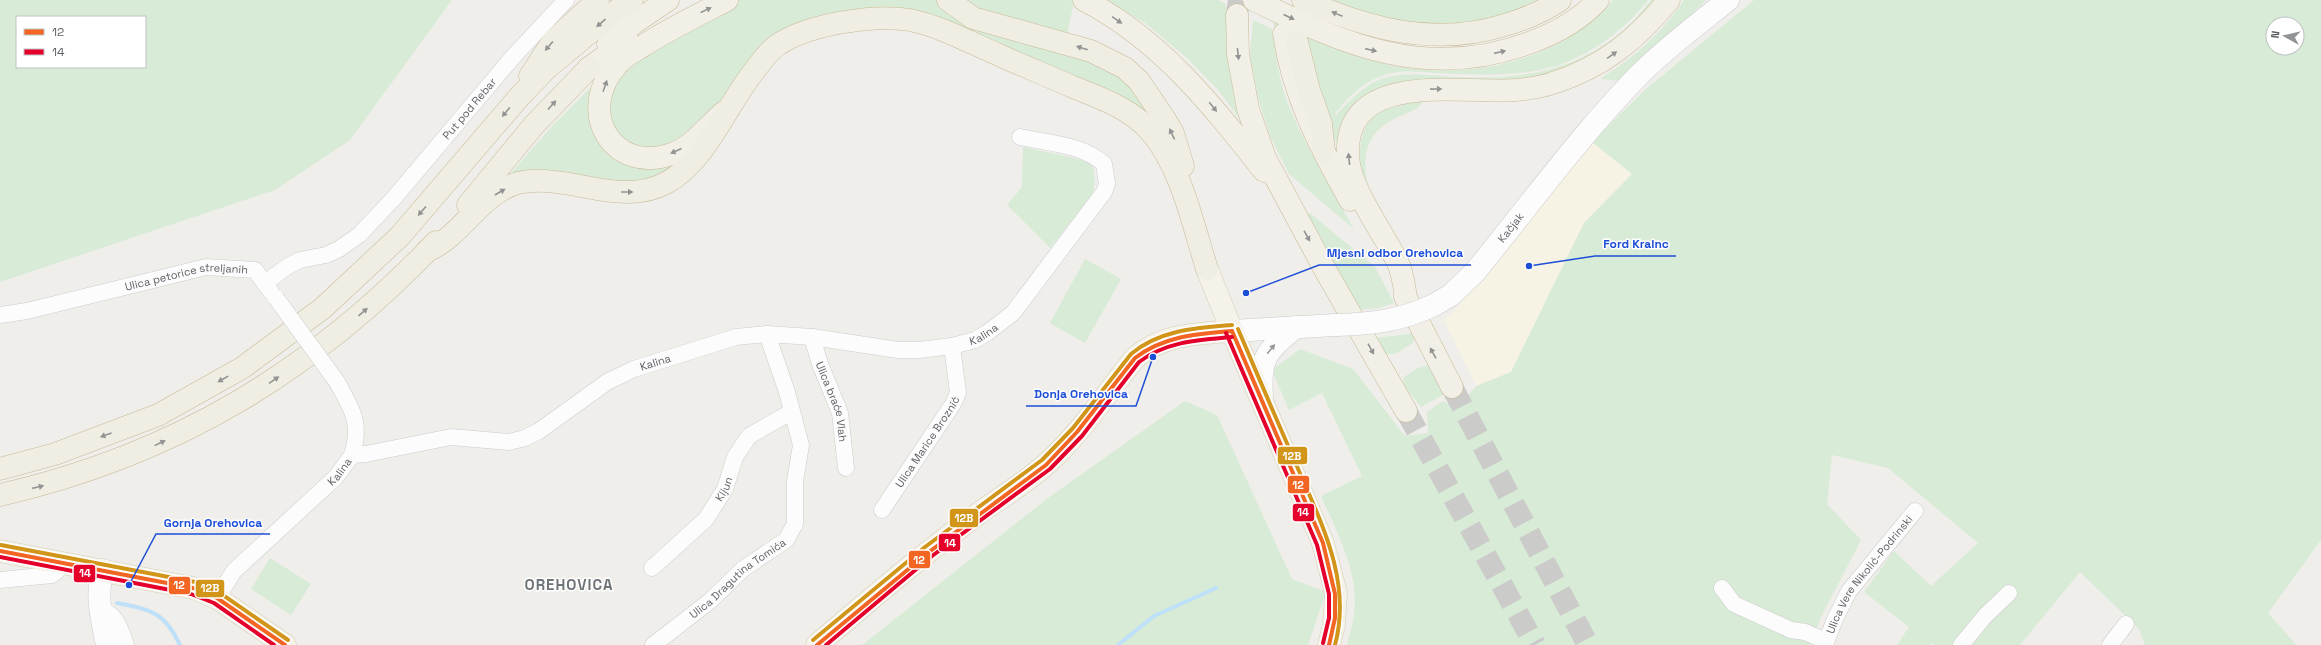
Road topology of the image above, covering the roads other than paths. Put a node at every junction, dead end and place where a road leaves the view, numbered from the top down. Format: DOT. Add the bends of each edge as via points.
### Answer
graph roads {
  1 [pos="566,0"];
  2 [pos="598,0"];
  3 [pos="632,0"];
  4 [pos="668,0"];
  5 [pos="694,0"];
  6 [pos="727,0"];
  7 [pos="948,0"];
  8 [pos="1084,0"];
  9 [pos="1254,0"];
  10 [pos="1303,0"];
  11 [pos="1560,0"];
  12 [pos="1598,0"];
  13 [pos="1669,0"];
  14 [pos="1728,0"];
  15 [pos="1237,15"];
  16 [pos="1291,38"];
  17 [pos="589,68"];
  18 [pos="520,96"];
  19 [pos="728,109"];
  20 [pos="1020,136"];
  21 [pos="1288,202"];
  22 [pos="1189,212"];
  23 [pos="427,251"];
  24 [pos="1207,269"];
  25 [pos="265,283"];
  26 [pos="1406,298"];
  27 [pos="0,315"];
  28 [pos="1296,327"];
  29 [pos="1232,331"];
  30 [pos="768,334"];
  31 [pos="812,337"];
  32 [pos="952,346"];
  33 [pos="1452,387"];
  34 [pos="1262,399"];
  35 [pos="791,412"];
  36 [pos="1406,412"];
  37 [pos="352,455"];
  38 [pos="846,468"];
  39 [pos="0,469"];
  40 [pos="0,495"];
  41 [pos="882,510"];
  42 [pos="1915,511"];
  43 [pos="0,551"];
  44 [pos="63,563"];
  45 [pos="652,568"];
  46 [pos="103,570"];
  47 [pos="0,580"];
  48 [pos="1722,588"];
  49 [pos="2009,593"];
  50 [pos="217,598"];
  51 [pos="100,609"];
  52 [pos="2126,624"];
  53 [pos="1826,643"];
  54 [pos="107,645"];
  55 [pos="126,645"];
  56 [pos="285,645"];
  57 [pos="653,645"];
  58 [pos="817,645"];
  59 [pos="1329,645"];
  60 [pos="1961,645"];
  61 [pos="2110,645"];
  1 -- 25 [label="street, Put pod Rebar" via="512,58 359,234 326,255 300,260 288,266"];
  2 -- 18 [label="highway, one-way" via="545,51"];
  3 -- 18 [label="highway, one-way" via="546,69"];
  4 -- 17 [label="highway" via="616,37"];
  5 -- 17 [label="highway" via="642,29"];
  19 -- 6 [label="highway, one-way" via="683,148 675,153 659,156 637,156 620,150 605,135 600,117 600,104 606,83 622,60 662,34"];
  22 -- 7 [label="highway, one-way" via="1185,174 1175,138 1156,105 1135,77 1101,55 973,18"];
  8 -- 21 [label="highway, one-way" via="1141,36 1205,96"];
  9 -- 12 [label="highway, one-way" via="1334,38 1362,47 1392,55 1454,59 1509,50 1544,38 1572,22"];
  11 -- 10 [label="highway, one-way" via="1548,9 1524,19 1466,34 1443,36 1388,31 1358,23"];
  26 -- 13 [label="highway, one-way" via="1398,264 1350,169 1350,138 1362,114 1379,100 1410,90 1515,90 1552,84 1596,66 1625,46"];
  14 -- 28 [label="main road, Kačjak, bridge" via="1669,48 1610,106 1475,272 1451,295 1409,317"];
  15 -- 21 [label="highway, one-way" via="1238,54 1248,109 1265,158"];
  16 -- 26 [label="highway" via="1321,124 1324,152"];
  23 -- 17 [label="highway, one-way" via="534,126"];
  18 -- 39 [label="highway, one-way" via="400,236 323,308 242,368 158,415 55,454"];
  19 -- 22 [label="highway" via="762,60 776,46 792,38 853,21 888,18 912,20 1112,103 1127,112 1144,124 1161,145 1179,182"];
  23 -- 19 [label="highway, one-way" via="455,234 491,198 517,184 552,182 621,192 657,188 679,175 692,163"];
  20 -- 32 [label="street, Kalina" via="1076,148 1096,157 1104,164 1107,184 1104,192 1013,313 975,340"];
  21 -- 36 [label="highway, one-way"];
  22 -- 24 [label="highway"];
  40 -- 23 [label="highway, one-way" via="47,484 153,447 215,416 333,338"];
  24 -- 29 [label="main road"];
  25 -- 27 [label="street, Ulica petorice streljanih" via="255,270 206,267 27,311"];
  25 -- 37 [label="street, Ulica petorice streljanih, bridge" via="337,382 355,418 356,442"];
  33 -- 26 [label="highway, one-way"];
  28 -- 29 [label="main road, Kačjak"];
  34 -- 28 [label="main road, one-way" via="1262,363 1276,343"];
  29 -- 34 [label="main road"];
  29 -- 58 [label="main road" via="1192,334 1164,340 1144,350 1056,456 1028,480 968,520 906,568"];
  30 -- 31 [label="street, Kalina"];
  30 -- 35 [label="street, Ulica Dragutina Tomića"];
  30 -- 37 [label="street, Kalina" via="736,337 634,369 601,386 539,432 525,438 509,442 451,436"];
  31 -- 32 [label="street, Kalina" via="898,350"];
  31 -- 38 [label="street, Ulica braće Vlah" via="840,413"];
  32 -- 41 [label="street, Ulica Marice Broznić" via="958,393"];
  34 -- 59 [label="main road" via="1332,573 1336,606"];
  35 -- 45 [label="street, Kljun" via="749,436 735,457 725,489 706,519"];
  35 -- 57 [label="street, Ulica Dragutina Tomića" via="801,446 795,488 795,524 791,532 786,540 743,569 710,600"];
  37 -- 50 [label="street, Kalina" via="336,477 234,571"];
  42 -- 53 [label="street, Ulica Vere Nikolić-Podrinski" via="1849,591"];
  43 -- 44 [label="main road"];
  44 -- 46 [label="main road"];
  44 -- 47 [label="street" via="52,575"];
  46 -- 50 [label="main road" via="193,588"];
  46 -- 51 [label="main road" via="99,590"];
  48 -- 53 [label="street, Ulica Vere Nikolić-Podrinski" via="1734,604"];
  49 -- 60 [label="street" via="1985,616"];
  50 -- 56 [label="main road"];
  51 -- 54 [label="main road"];
  51 -- 55 [label="street" via="108,611 115,619"];
  52 -- 61 [label="street"];
}
